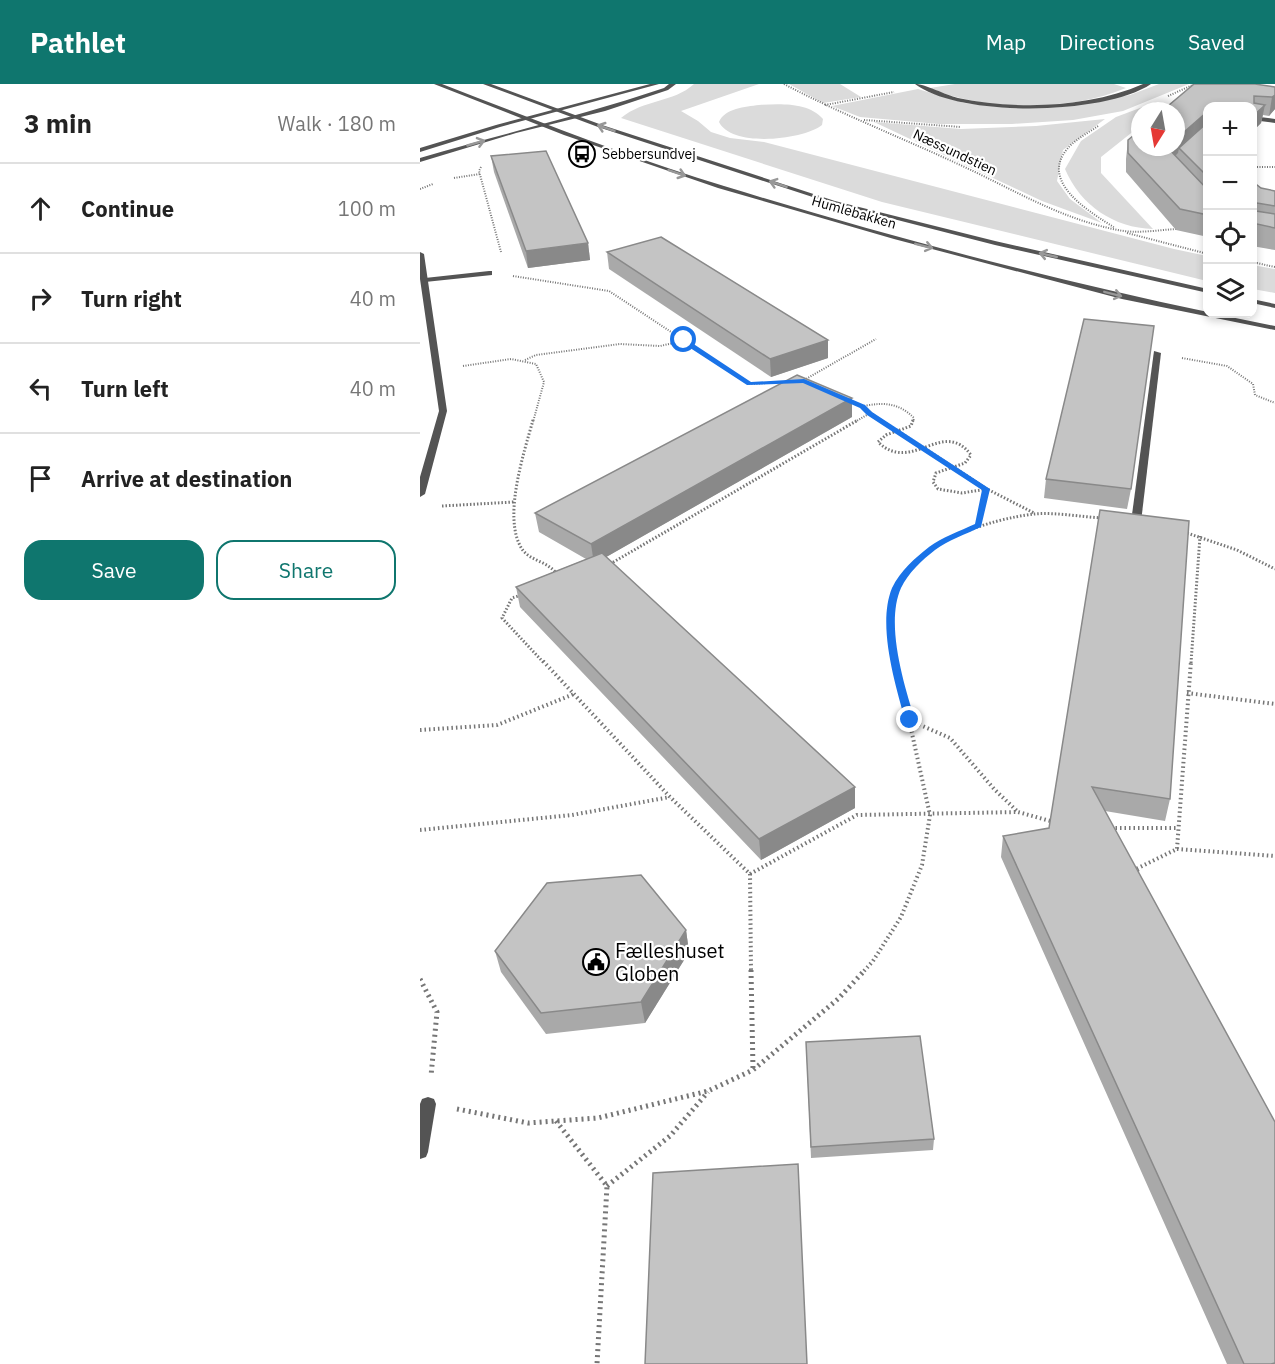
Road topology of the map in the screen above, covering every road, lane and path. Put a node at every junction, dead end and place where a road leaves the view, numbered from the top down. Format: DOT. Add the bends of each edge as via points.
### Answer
graph roads {
  1 [pos="437,84"];
  2 [pos="486,84"];
  3 [pos="656,84"];
  4 [pos="673,84"];
  5 [pos="784,84"];
  6 [pos="1125,84"];
  7 [pos="1148,84"];
  8 [pos="1195,84"];
  9 [pos="920,86"];
  10 [pos="1140,87"];
  11 [pos="1164,97"];
  12 [pos="824,105"];
  13 [pos="559,111"];
  14 [pos="575,117"];
  15 [pos="1257,118"];
  16 [pos="527,119"];
  17 [pos="1275,121"];
  18 [pos="1102,123"];
  19 [pos="543,125"];
  20 [pos="420,152"];
  21 [pos="429,157"];
  22 [pos="420,160"];
  23 [pos="1275,166"];
  24 [pos="1257,167"];
  25 [pos="451,178"];
  26 [pos="433,184"];
  27 [pos="420,189"];
  28 [pos="1182,228"];
  29 [pos="1120,231"];
  30 [pos="1203,253"];
  31 [pos="420,254"];
  32 [pos="1257,263"];
  33 [pos="1275,267"];
  34 [pos="489,273"];
  35 [pos="425,280"];
  36 [pos="1203,290"];
  37 [pos="1257,302"];
  38 [pos="1275,306"];
  39 [pos="1275,328"];
  40 [pos="876,339"];
  41 [pos="684,340"];
  42 [pos="1157,353"];
  43 [pos="525,360"];
  44 [pos="438,370"];
  45 [pos="793,381"];
  46 [pos="814,385"];
  47 [pos="843,398"];
  48 [pos="1275,403"];
  49 [pos="863,406"];
  50 [pos="870,413"];
  51 [pos="899,432"];
  52 [pos="924,448"];
  53 [pos="954,468"];
  54 [pos="987,489"];
  55 [pos="420,495"];
  56 [pos="513,502"];
  57 [pos="438,507"];
  58 [pos="1036,514"];
  59 [pos="1136,522"];
  60 [pos="978,525"];
  61 [pos="1200,536"];
  62 [pos="601,566"];
  63 [pos="1275,569"];
  64 [pos="560,579"];
  65 [pos="531,591"];
  66 [pos="1187,693"];
  67 [pos="574,694"];
  68 [pos="1275,704"];
  69 [pos="910,720"];
  70 [pos="420,730"];
  71 [pos="670,797"];
  72 [pos="1018,812"];
  73 [pos="930,815"];
  74 [pos="1062,823"];
  75 [pos="1178,828"];
  76 [pos="420,830"];
  77 [pos="1110,836"];
  78 [pos="1177,849"];
  79 [pos="1275,856"];
  80 [pos="1130,861"];
  81 [pos="1136,869"];
  82 [pos="750,874"];
  83 [pos="1142,879"];
  84 [pos="420,979"];
  85 [pos="753,1070"];
  86 [pos="708,1091"];
  87 [pos="428,1104"];
  88 [pos="556,1121"];
  89 [pos="420,1152"];
  90 [pos="607,1186"];
  91 [pos="597,1364"];
  1 -- 16 [label="street, Humlebakken"];
  2 -- 13 [label="street, Humlebakken"];
  3 -- 13 [label="street"];
  4 -- 14 [label="street" via="656,93"];
  5 -- 12 [label="path, Næssundstien"];
  6 -- 10 [label="street"];
  7 -- 10 [label="street"];
  8 -- 11 [label="path"];
  9 -- 10 [label="street" via="967,101 1050,106 1101,100"];
  9 -- 12 [label="path"];
  12 -- 29 [label="path, Næssundstien" via="959,164 1036,203"];
  13 -- 14 [label="street, Humlebakken"];
  13 -- 16 [label="street"];
  14 -- 19 [label="street"];
  36 -- 14 [label="street, Humlebakken, one-way" via="833,202"];
  15 -- 17 [label="street"];
  16 -- 19 [label="street, Humlebakken"];
  16 -- 20 [label="street"];
  18 -- 29 [label="path" via="1066,150 1059,166 1061,181 1073,199"];
  21 -- 19 [label="street, one-way"];
  19 -- 39 [label="street, Humlebakken, one-way" via="720,188 896,238 1125,297"];
  20 -- 21 [label="street"];
  21 -- 22 [label="street"];
  23 -- 24 [label="path"];
  25 -- 34 [label="path" via="480,174 505,265"];
  26 -- 27 [label="path"];
  28 -- 29 [label="path"];
  29 -- 30 [label="path, Næssundstien"];
  31 -- 35 [label="street"];
  32 -- 33 [label="path"];
  34 -- 35 [label="street"];
  34 -- 41 [label="path" via="609,291"];
  35 -- 44 [label="street"];
  37 -- 38 [label="street"];
  40 -- 46 [label="path" via="804,381"];
  41 -- 43 [label="path" via="660,346 596,347"];
  41 -- 45 [label="path" via="750,384"];
  42 -- 48 [label="path" via="1227,366 1253,384 1255,395"];
  42 -- 59 [label="street"];
  43 -- 44 [label="path"];
  43 -- 56 [label="path" via="536,364 544,382"];
  44 -- 55 [label="street" via="443,411"];
  47 -- 49 [label="path"];
  49 -- 50 [label="path"];
  49 -- 51 [label="path" via="885,402 906,408 914,418 911,426"];
  50 -- 51 [label="path"];
  50 -- 62 [label="path"];
  51 -- 52 [label="path"];
  51 -- 52 [label="path" via="878,442 885,450 899,454"];
  52 -- 53 [label="path"];
  52 -- 53 [label="path" via="942,441 965,447 971,455"];
  53 -- 54 [label="path"];
  53 -- 54 [label="path" via="936,473 933,482 938,489 962,493"];
  54 -- 58 [label="path"];
  54 -- 60 [label="path"];
  56 -- 57 [label="path"];
  56 -- 64 [label="path" via="514,534 523,551 551,565"];
  58 -- 59 [label="path"];
  58 -- 60 [label="path"];
  59 -- 61 [label="path"];
  60 -- 69 [label="path" via="934,547 908,570 896,589 890,623"];
  61 -- 63 [label="path"];
  61 -- 66 [label="path"];
  65 -- 67 [label="path" via="512,598 502,618"];
  66 -- 68 [label="path"];
  66 -- 75 [label="path"];
  67 -- 70 [label="path" via="497,725"];
  67 -- 71 [label="path"];
  69 -- 72 [label="path" via="950,738"];
  69 -- 73 [label="path"];
  71 -- 76 [label="path" via="572,815"];
  71 -- 82 [label="path"];
  72 -- 73 [label="path"];
  72 -- 74 [label="path"];
  73 -- 82 [label="path" via="857,815"];
  73 -- 85 [label="path" via="922,865 902,917 873,961 838,999"];
  75 -- 77 [label="path" via="1104,828"];
  75 -- 78 [label="path"];
  78 -- 79 [label="path"];
  78 -- 81 [label="path"];
  80 -- 81 [label="path"];
  81 -- 83 [label="path"];
  82 -- 85 [label="path"];
  84 -- 87 [label="path" via="437,1012"];
  85 -- 86 [label="path"];
  86 -- 88 [label="path" via="598,1118"];
  86 -- 90 [label="path" via="670,1136"];
  87 -- 88 [label="path" via="528,1123"];
  87 -- 89 [label="street"];
  88 -- 90 [label="path"];
  90 -- 91 [label="path"];
}
